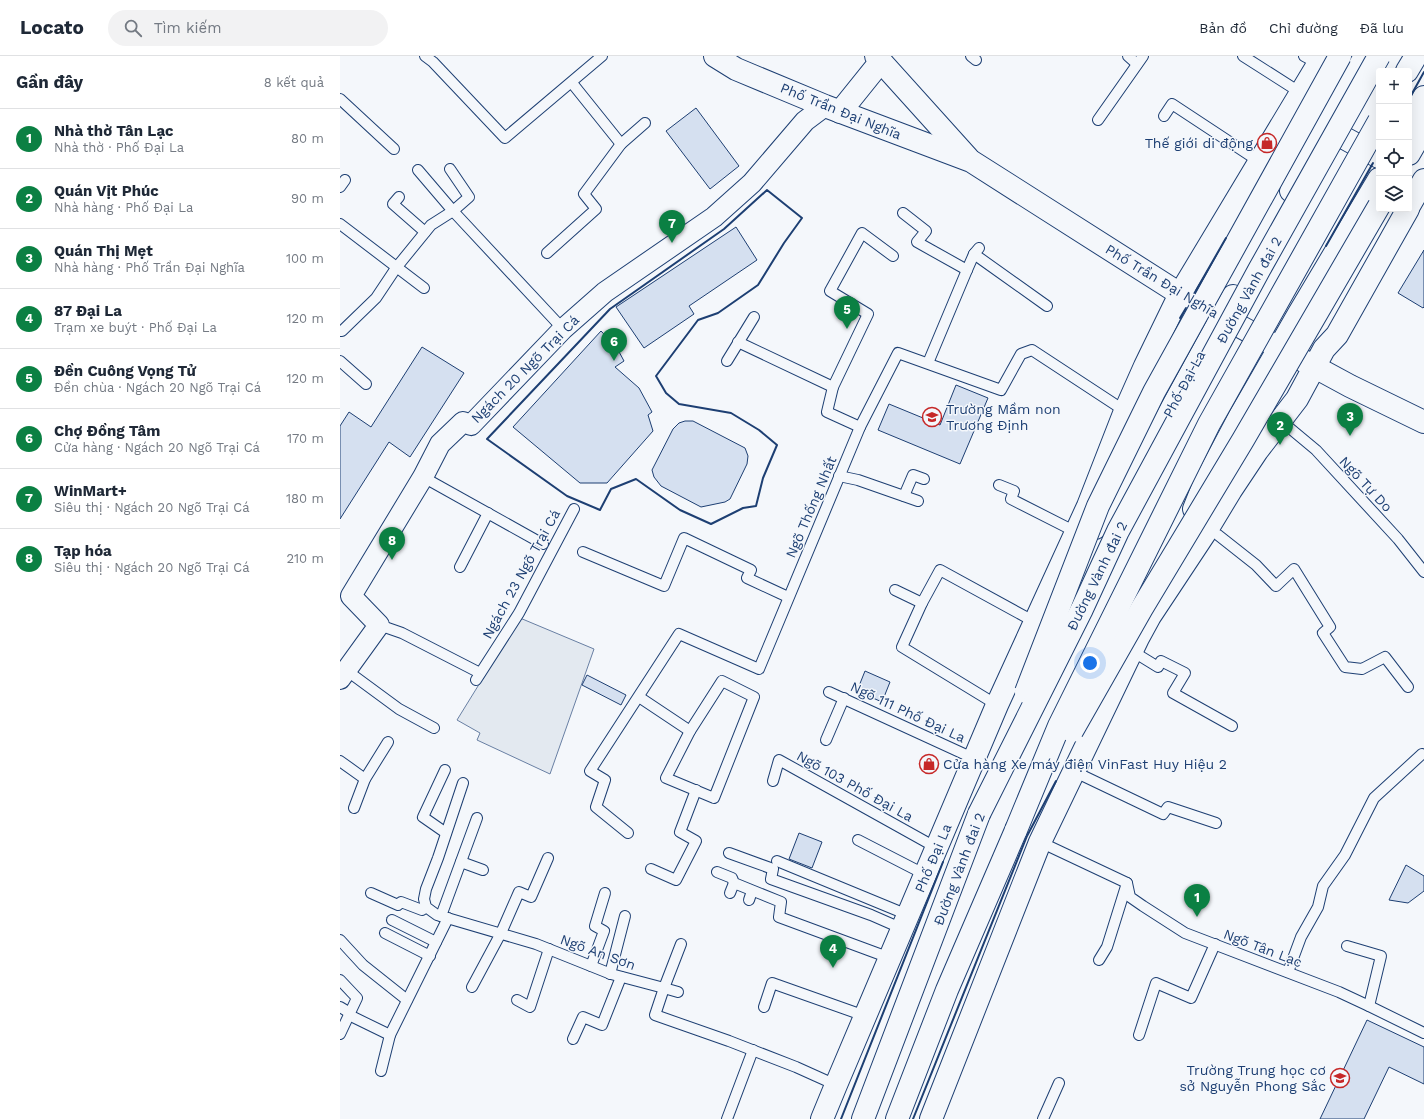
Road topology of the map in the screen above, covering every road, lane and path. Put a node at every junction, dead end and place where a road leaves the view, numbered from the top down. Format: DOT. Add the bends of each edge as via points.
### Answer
graph roads {
  1 [pos="425,56"];
  2 [pos="602,56"];
  3 [pos="715,56"];
  4 [pos="1128,56"];
  5 [pos="1243,56"];
  6 [pos="1340,56"];
  7 [pos="1365,56"];
  8 [pos="1379,56"];
  9 [pos="1416,56"];
  10 [pos="879,59"];
  11 [pos="1316,59"];
  12 [pos="1140,60"];
  13 [pos="1409,68"];
  14 [pos="572,83"];
  15 [pos="1301,93"];
  16 [pos="1424,97"];
  17 [pos="340,99"];
  18 [pos="832,109"];
  19 [pos="1164,116"];
  20 [pos="1412,119"];
  21 [pos="1098,120"];
  22 [pos="645,123"];
  23 [pos="1376,126"];
  24 [pos="1326,128"];
  25 [pos="1424,128"];
  26 [pos="621,144"];
  27 [pos="394,149"];
  28 [pos="1412,149"];
  29 [pos="1376,155"];
  30 [pos="971,161"];
  31 [pos="1260,162"];
  32 [pos="450,169"];
  33 [pos="418,170"];
  34 [pos="1424,180"];
  35 [pos="1376,184"];
  36 [pos="399,197"];
  37 [pos="1412,201"];
  38 [pos="453,211"];
  39 [pos="1376,211"];
  40 [pos="1406,212"];
  41 [pos="903,213"];
  42 [pos="340,224"];
  43 [pos="425,232"];
  44 [pos="547,253"];
  45 [pos="893,256"];
  46 [pos="396,268"];
  47 [pos="967,270"];
  48 [pos="424,288"];
  49 [pos="1180,294"];
  50 [pos="1047,306"];
  51 [pos="1222,316"];
  52 [pos="754,317"];
  53 [pos="563,329"];
  54 [pos="341,333"];
  55 [pos="738,342"];
  56 [pos="1280,348"];
  57 [pos="340,361"];
  58 [pos="726,361"];
  59 [pos="928,363"];
  60 [pos="1315,366"];
  61 [pos="366,384"];
  62 [pos="833,387"];
  63 [pos="1124,411"];
  64 [pos="1280,420"];
  65 [pos="1424,422"];
  66 [pos="860,427"];
  67 [pos="839,476"];
  68 [pos="423,477"];
  69 [pos="924,479"];
  70 [pos="999,485"];
  71 [pos="904,496"];
  72 [pos="918,501"];
  73 [pos="574,508"];
  74 [pos="488,513"];
  75 [pos="1076,532"];
  76 [pos="1218,535"];
  77 [pos="543,544"];
  78 [pos="583,552"];
  79 [pos="460,567"];
  80 [pos="1424,572"];
  81 [pos="895,590"];
  82 [pos="788,598"];
  83 [pos="1047,598"];
  84 [pos="922,603"];
  85 [pos="1150,616"];
  86 [pos="1035,622"];
  87 [pos="379,625"];
  88 [pos="1132,651"];
  89 [pos="343,674"];
  90 [pos="1408,687"];
  91 [pos="829,692"];
  92 [pos="640,697"];
  93 [pos="844,698"];
  94 [pos="998,704"];
  95 [pos="1232,726"];
  96 [pos="434,728"];
  97 [pos="690,732"];
  98 [pos="826,740"];
  99 [pos="388,742"];
  100 [pos="1422,754"];
  101 [pos="975,759"];
  102 [pos="340,761"];
  103 [pos="445,770"];
  104 [pos="1073,771"];
  105 [pos="365,779"];
  106 [pos="773,781"];
  107 [pos="463,783"];
  108 [pos="696,790"];
  109 [pos="354,808"];
  110 [pos="979,814"];
  111 [pos="477,818"];
  112 [pos="1216,823"];
  113 [pos="1016,830"];
  114 [pos="446,833"];
  115 [pos="628,834"];
  116 [pos="858,840"];
  117 [pos="1040,842"];
  118 [pos="937,848"];
  119 [pos="729,852"];
  120 [pos="548,858"];
  121 [pos="777,860"];
  122 [pos="461,862"];
  123 [pos="651,869"];
  124 [pos="483,870"];
  125 [pos="717,872"];
  126 [pos="926,875"];
  127 [pos="734,883"];
  128 [pos="1127,883"];
  129 [pos="371,893"];
  130 [pos="605,893"];
  131 [pos="730,893"];
  132 [pos="426,907"];
  133 [pos="625,916"];
  134 [pos="444,917"];
  135 [pos="392,920"];
  136 [pos="905,922"];
  137 [pos="385,933"];
  138 [pos="501,933"];
  139 [pos="340,940"];
  140 [pos="436,942"];
  141 [pos="681,944"];
  142 [pos="1216,944"];
  143 [pos="1346,946"];
  144 [pos="549,949"];
  145 [pos="430,956"];
  146 [pos="890,958"];
  147 [pos="1099,960"];
  148 [pos="591,966"];
  149 [pos="1288,972"];
  150 [pos="610,974"];
  151 [pos="621,977"];
  152 [pos="340,980"];
  153 [pos="472,987"];
  154 [pos="664,988"];
  155 [pos="678,992"];
  156 [pos="407,1000"];
  157 [pos="516,1000"];
  158 [pos="1369,1006"];
  159 [pos="340,1007"];
  160 [pos="764,1007"];
  161 [pos="349,1014"];
  162 [pos="865,1016"];
  163 [pos="1424,1033"];
  164 [pos="340,1034"];
  165 [pos="390,1035"];
  166 [pos="1138,1035"];
  167 [pos="573,1039"];
  168 [pos="753,1050"];
  169 [pos="381,1071"];
  170 [pos="1060,1083"];
  171 [pos="836,1085"];
  172 [pos="727,1119"];
  173 [pos="822,1119"];
  174 [pos="863,1119"];
  175 [pos="897,1119"];
  176 [pos="931,1119"];
  177 [pos="1043,1119"];
  1 -- 14 [label="lane" via="505,138"];
  2 -- 14 [label="lane"];
  3 -- 18 [label="main road, Phố Trần Đại Nghĩa" via="736,69"];
  4 -- 12 [label="lane"];
  5 -- 15 [label="lane"];
  6 -- 110 [label="main road, bridge" via="1154,392 1098,506"];
  7 -- 24 [label="main road, Phố Đại La"];
  8 -- 110 [label="main road, Đường Vành đai 2, bridge" via="1259,270 1118,531 1082,609"];
  9 -- 13 [label="main road"];
  10 -- 18 [label="main road"];
  10 -- 30 [label="main road, Phố Trần Đại Nghĩa"];
  11 -- 15 [label="main road, Phố Đại La"];
  12 -- 21 [label="lane"];
  14 -- 26 [label="lane"];
  15 -- 31 [label="main road, Phố Đại La"];
  16 -- 20 [label="main road"];
  17 -- 27 [label="lane"];
  18 -- 30 [label="main road, Phố Trần Đại Nghĩa"];
  18 -- 53 [label="street, Ngách 20 Ngõ Trại Cá" via="805,121 752,183 714,218 606,292"];
  19 -- 31 [label="lane" via="1172,104"];
  22 -- 26 [label="lane"];
  23 -- 113 [label="main road, bridge" via="1209,424 1059,726"];
  24 -- 29 [label="main road"];
  24 -- 51 [label="main road, Phố Đại La"];
  25 -- 28 [label="main road"];
  26 -- 44 [label="lane" via="584,194 596,209"];
  30 -- 49 [label="main road, Phố Trần Đại Nghĩa"];
  31 -- 49 [label="main road, Phố Đại La"];
  32 -- 38 [label="lane" via="469,197"];
  33 -- 38 [label="lane"];
  34 -- 37 [label="main road"];
  35 -- 56 [label="main road"];
  36 -- 43 [label="lane" via="393,204"];
  38 -- 43 [label="lane"];
  38 -- 53 [label="lane"];
  39 -- 113 [label="main road, bridge" via="1142,608"];
  40 -- 60 [label="main road" via="1337,334 1324,349"];
  41 -- 47 [label="lane" via="926,231 917,242"];
  42 -- 46 [label="lane"];
  43 -- 46 [label="lane"];
  45 -- 62 [label="lane" via="862,233 830,291 868,314"];
  46 -- 48 [label="lane"];
  46 -- 54 [label="lane" via="376,298"];
  47 -- 50 [label="lane" via="976,251"];
  47 -- 59 [label="lane"];
  49 -- 51 [label="main road, Phố Trần Đại Nghĩa"];
  49 -- 63 [label="main road, Phố Đại La"];
  51 -- 56 [label="main road, Phố Trần Đại Nghĩa"];
  51 -- 83 [label="main road, Phố Đại La" via="1152,444"];
  52 -- 55 [label="lane"];
  53 -- 68 [label="street, Ngách 20 Ngõ Trại Cá" via="471,425 463,422 440,444"];
  55 -- 58 [label="lane"];
  55 -- 62 [label="lane"];
  56 -- 60 [label="main road, Phố Trần Đại Nghĩa"];
  56 -- 85 [label="main road" via="1204,484"];
  57 -- 61 [label="lane"];
  59 -- 63 [label="lane, Ngõ Thống Nhất" via="1002,390 1021,354 1032,350"];
  59 -- 66 [label="lane, Ngõ Thống Nhất" via="898,353"];
  60 -- 64 [label="main road" via="1297,398"];
  60 -- 65 [label="main road, Phố Trần Đại Nghĩa"];
  62 -- 66 [label="lane" via="827,412"];
  63 -- 75 [label="main road, Phố Đại La"];
  64 -- 80 [label="lane, Ngõ Tự Do" via="1316,450 1398,539"];
  64 -- 85 [label="main road" via="1253,457"];
  66 -- 67 [label="lane, Ngõ Thống Nhất"];
  67 -- 71 [label="lane"];
  67 -- 82 [label="lane, Ngõ Thống Nhất"];
  68 -- 74 [label="lane"];
  68 -- 87 [label="street, Ngách 20 Ngõ Trại Cá" via="351,596"];
  69 -- 71 [label="lane" via="913,474"];
  70 -- 75 [label="lane" via="1014,491 1011,499"];
  71 -- 72 [label="lane"];
  73 -- 87 [label="lane, Ngách 23 Ngõ Trại Cá" via="519,613 478,676 402,632"];
  74 -- 77 [label="lane"];
  74 -- 79 [label="lane"];
  75 -- 83 [label="main road, Phố Đại La"];
  76 -- 90 [label="lane" via="1256,565 1276,586 1294,569 1330,627 1323,633 1345,667 1362,669 1385,656"];
  78 -- 82 [label="lane" via="664,586 684,538 751,570 747,578"];
  81 -- 84 [label="lane"];
  82 -- 92 [label="lane, Ngõ Thống Nhất" via="759,669 679,634 656,667"];
  83 -- 86 [label="main road, Phố Đại La"];
  84 -- 86 [label="lane" via="940,570"];
  84 -- 94 [label="lane" via="902,647"];
  85 -- 88 [label="main road"];
  86 -- 94 [label="main road, Phố Đại La"];
  87 -- 89 [label="street"];
  88 -- 95 [label="lane" via="1158,667 1161,661 1185,673 1174,693"];
  88 -- 104 [label="main road"];
  89 -- 96 [label="lane" via="399,710"];
  91 -- 93 [label="lane, Ngõ 111 Phố Đại La"];
  92 -- 97 [label="lane"];
  92 -- 115 [label="lane, Ngõ Thống Nhất" via="590,771 605,780 596,807"];
  93 -- 98 [label="lane"];
  93 -- 101 [label="lane, Ngõ 111 Phố Đại La"];
  94 -- 101 [label="main road, Phố Đại La"];
  97 -- 108 [label="lane" via="666,778"];
  97 -- 108 [label="lane" via="722,681 754,697 714,798"];
  99 -- 105 [label="lane"];
  100 -- 149 [label="lane" via="1374,798 1345,855 1323,886 1318,907 1301,937"];
  101 -- 118 [label="main road, Phố Đại La"];
  102 -- 105 [label="lane"];
  103 -- 114 [label="lane" via="423,817"];
  104 -- 112 [label="lane" via="1163,814 1168,807"];
  104 -- 117 [label="main road"];
  105 -- 109 [label="lane"];
  106 -- 118 [label="lane, Ngõ 103 Phố Đại La" via="779,760"];
  107 -- 114 [label="lane"];
  108 -- 123 [label="lane" via="680,832 696,841 676,880"];
  110 -- 174 [label="main road, Đường Vành đai 2"];
  111 -- 122 [label="lane"];
  113 -- 175 [label="main road" via="947,990"];
  114 -- 132 [label="lane" via="426,889"];
  116 -- 126 [label="lane"];
  117 -- 128 [label="lane"];
  117 -- 176 [label="main road"];
  118 -- 126 [label="main road, Phố Đại La"];
  119 -- 136 [label="lane" via="773,870 771,879 871,915"];
  120 -- 138 [label="lane" via="531,897 519,892"];
  121 -- 136 [label="lane"];
  122 -- 124 [label="lane"];
  122 -- 134 [label="lane"];
  125 -- 127 [label="lane" via="732,878"];
  126 -- 136 [label="main road, Phố Đại La"];
  127 -- 131 [label="lane"];
  127 -- 146 [label="lane" via="751,895 781,902 779,917"];
  128 -- 142 [label="lane, Ngõ Tân Lạc" via="1130,897 1143,906 1185,933"];
  128 -- 147 [label="lane" via="1107,947"];
  129 -- 132 [label="lane" via="398,905 402,902 422,910"];
  130 -- 148 [label="lane" via="595,926 604,931"];
  132 -- 134 [label="lane, Ngõ An Sơn"];
  133 -- 150 [label="lane"];
  134 -- 138 [label="lane, Ngõ An Sơn"];
  134 -- 140 [label="lane"];
  135 -- 140 [label="lane"];
  136 -- 146 [label="main road, Phố Đại La"];
  137 -- 145 [label="lane"];
  138 -- 144 [label="lane, Ngõ An Sơn"];
  138 -- 153 [label="lane"];
  139 -- 156 [label="lane" via="363,965"];
  140 -- 145 [label="lane"];
  141 -- 154 [label="lane"];
  142 -- 149 [label="lane, Ngõ Tân Lạc"];
  142 -- 166 [label="lane" via="1190,998 1156,983"];
  143 -- 158 [label="lane" via="1381,956"];
  144 -- 148 [label="lane, Ngõ An Sơn"];
  144 -- 157 [label="lane" via="530,1007"];
  145 -- 156 [label="lane"];
  146 -- 162 [label="main road, Phố Đại La"];
  148 -- 150 [label="lane, Ngõ An Sơn"];
  149 -- 158 [label="lane, Ngõ Tân Lạc"];
  150 -- 151 [label="lane, Ngõ An Sơn"];
  151 -- 154 [label="lane, Ngõ An Sơn"];
  151 -- 167 [label="lane" via="602,1025 583,1017"];
  152 -- 161 [label="lane" via="357,998"];
  154 -- 155 [label="lane, Ngõ An Sơn"];
  154 -- 168 [label="lane" via="655,1014"];
  156 -- 165 [label="lane"];
  158 -- 163 [label="lane, Ngõ Tân Lạc"];
  159 -- 161 [label="lane"];
  160 -- 162 [label="lane" via="772,983"];
  161 -- 164 [label="lane"];
  161 -- 165 [label="lane"];
  162 -- 171 [label="main road, Phố Đại La"];
  165 -- 169 [label="lane"];
  168 -- 171 [label="lane"];
  168 -- 172 [label="lane"];
  170 -- 177 [label="lane"];
  171 -- 173 [label="main road, Phố Đại La"];
}
